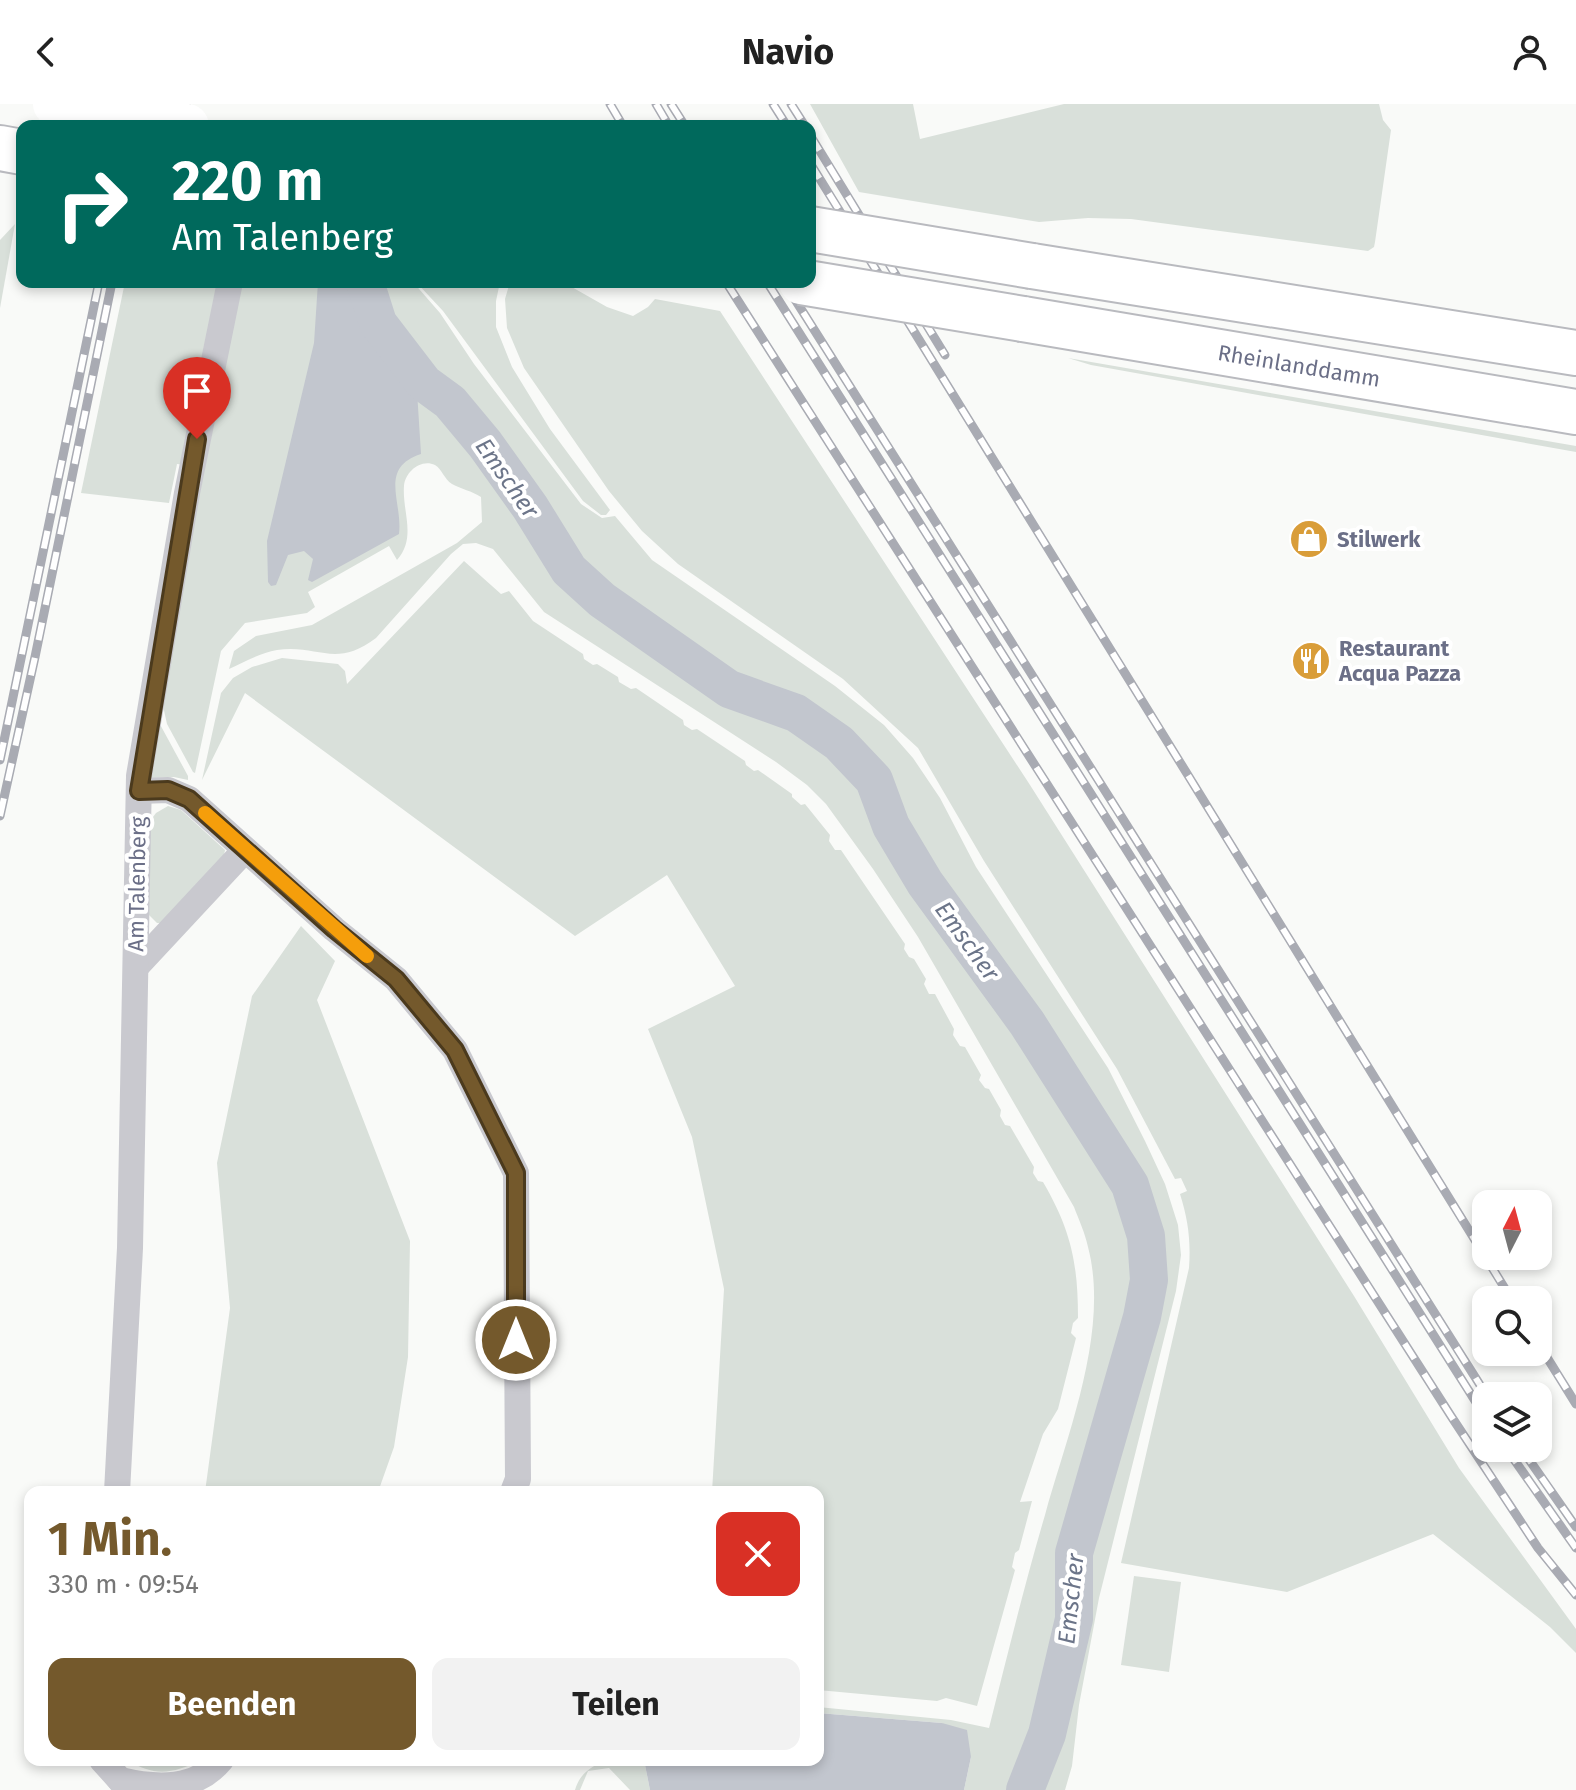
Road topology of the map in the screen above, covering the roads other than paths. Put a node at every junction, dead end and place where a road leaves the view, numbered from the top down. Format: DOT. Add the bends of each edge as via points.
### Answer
graph roads {
  1 [pos="55,104"];
  2 [pos="151,120"];
  3 [pos="816,230"];
  4 [pos="816,284"];
  5 [pos="229,288"];
  6 [pos="1576,353"];
  7 [pos="1576,412"];
  8 [pos="139,791"];
  9 [pos="245,850"];
  10 [pos="136,967"];
  11 [pos="117,1486"];
  12 [pos="515,1486"];
  13 [pos="106,1766"];
  14 [pos="217,1766"];
  15 [pos="117,1785"];
  1 -- 2 [label="highway, bridge"];
  3 -- 6 [label="highway, bridge"];
  4 -- 7 [label="highway, Rheinlanddamm, bridge"];
  5 -- 8 [label="street, Am Talenberg" via="187,493"];
  8 -- 9 [label="street" via="168,790 189,799"];
  8 -- 10 [label="street, Am Talenberg"];
  9 -- 10 [label="street, Am Talenberg"];
  9 -- 12 [label="street" via="396,979 455,1050 516,1173"];
  10 -- 11 [label="street, Am Talenberg" via="130,1248"];
  13 -- 15 [label="street"];
  14 -- 15 [label="street" via="187,1787"];
}
